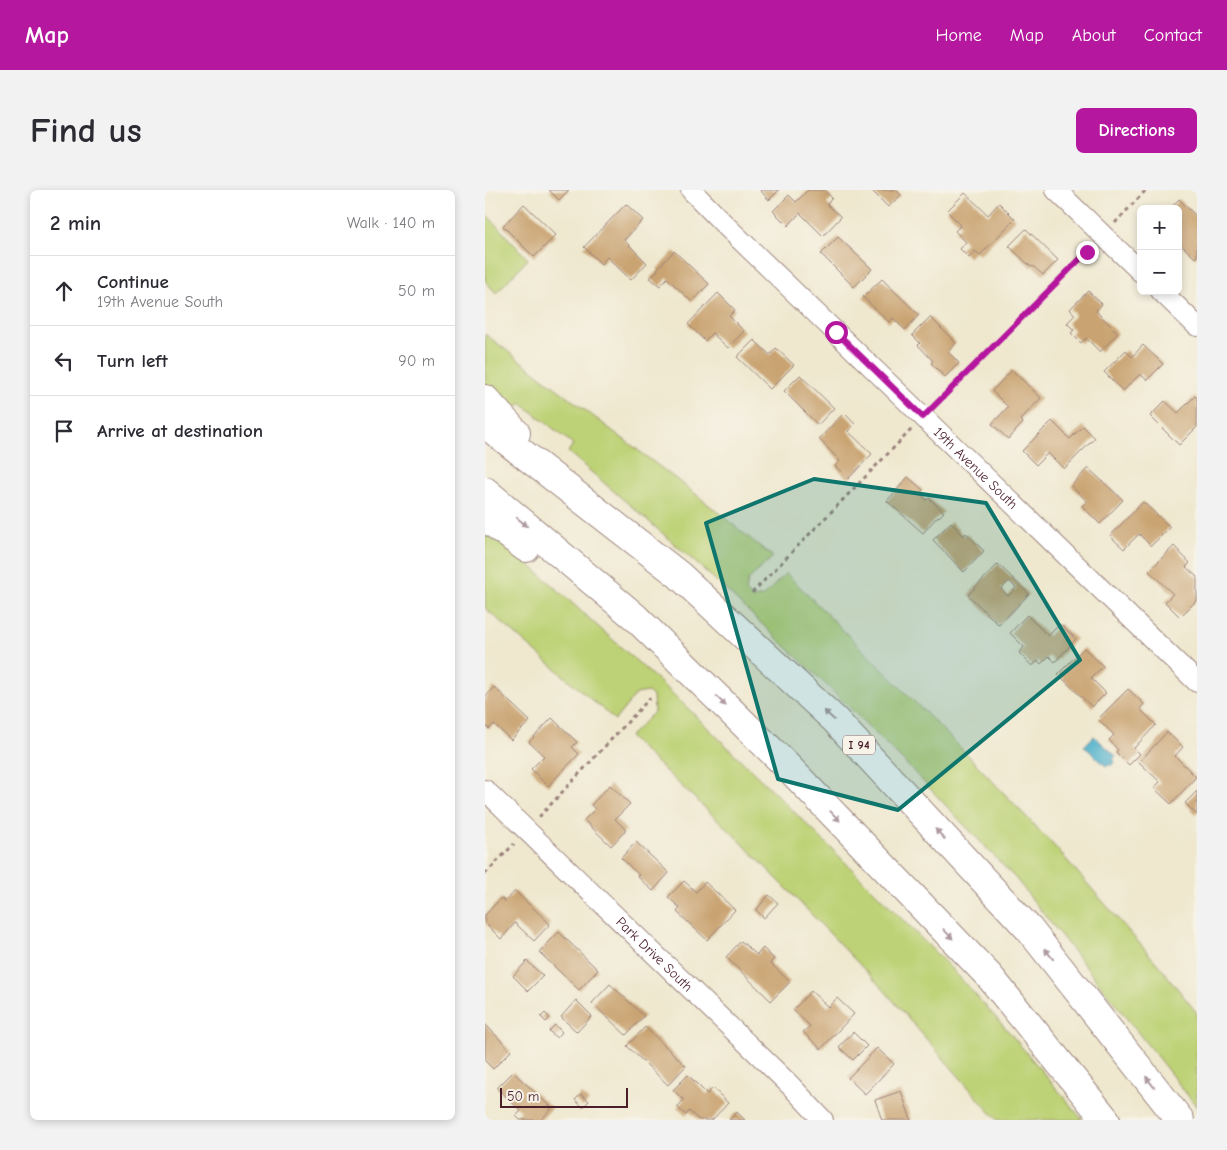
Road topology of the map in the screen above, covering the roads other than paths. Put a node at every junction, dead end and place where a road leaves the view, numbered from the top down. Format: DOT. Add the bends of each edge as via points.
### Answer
graph roads {
  1 [pos="691,190"];
  2 [pos="1055,190"];
  3 [pos="1137,268"];
  4 [pos="1165,295"];
  5 [pos="1197,326"];
  6 [pos="485,399"];
  7 [pos="485,424"];
  8 [pos="485,491"];
  9 [pos="572,492"];
  10 [pos="485,517"];
  11 [pos="692,674"];
  12 [pos="1197,682"];
  13 [pos="485,790"];
  14 [pos="823,1120"];
  15 [pos="1106,1120"];
  16 [pos="1180,1120"];
  1 -- 12 [label="street, 19th Avenue South"];
  2 -- 3 [label="street"];
  4 -- 5 [label="street"];
  6 -- 9 [label="highway"];
  7 -- 9 [label="highway, I 94"];
  8 -- 11 [label="highway, one-way" via="635,617"];
  16 -- 9 [label="highway, I 94, one-way" via="1029,929 835,720 679,575"];
  10 -- 11 [label="highway"];
  11 -- 15 [label="highway, one-way" via="788,767 990,977"];
  13 -- 14 [label="street, Park Drive South"];
}
